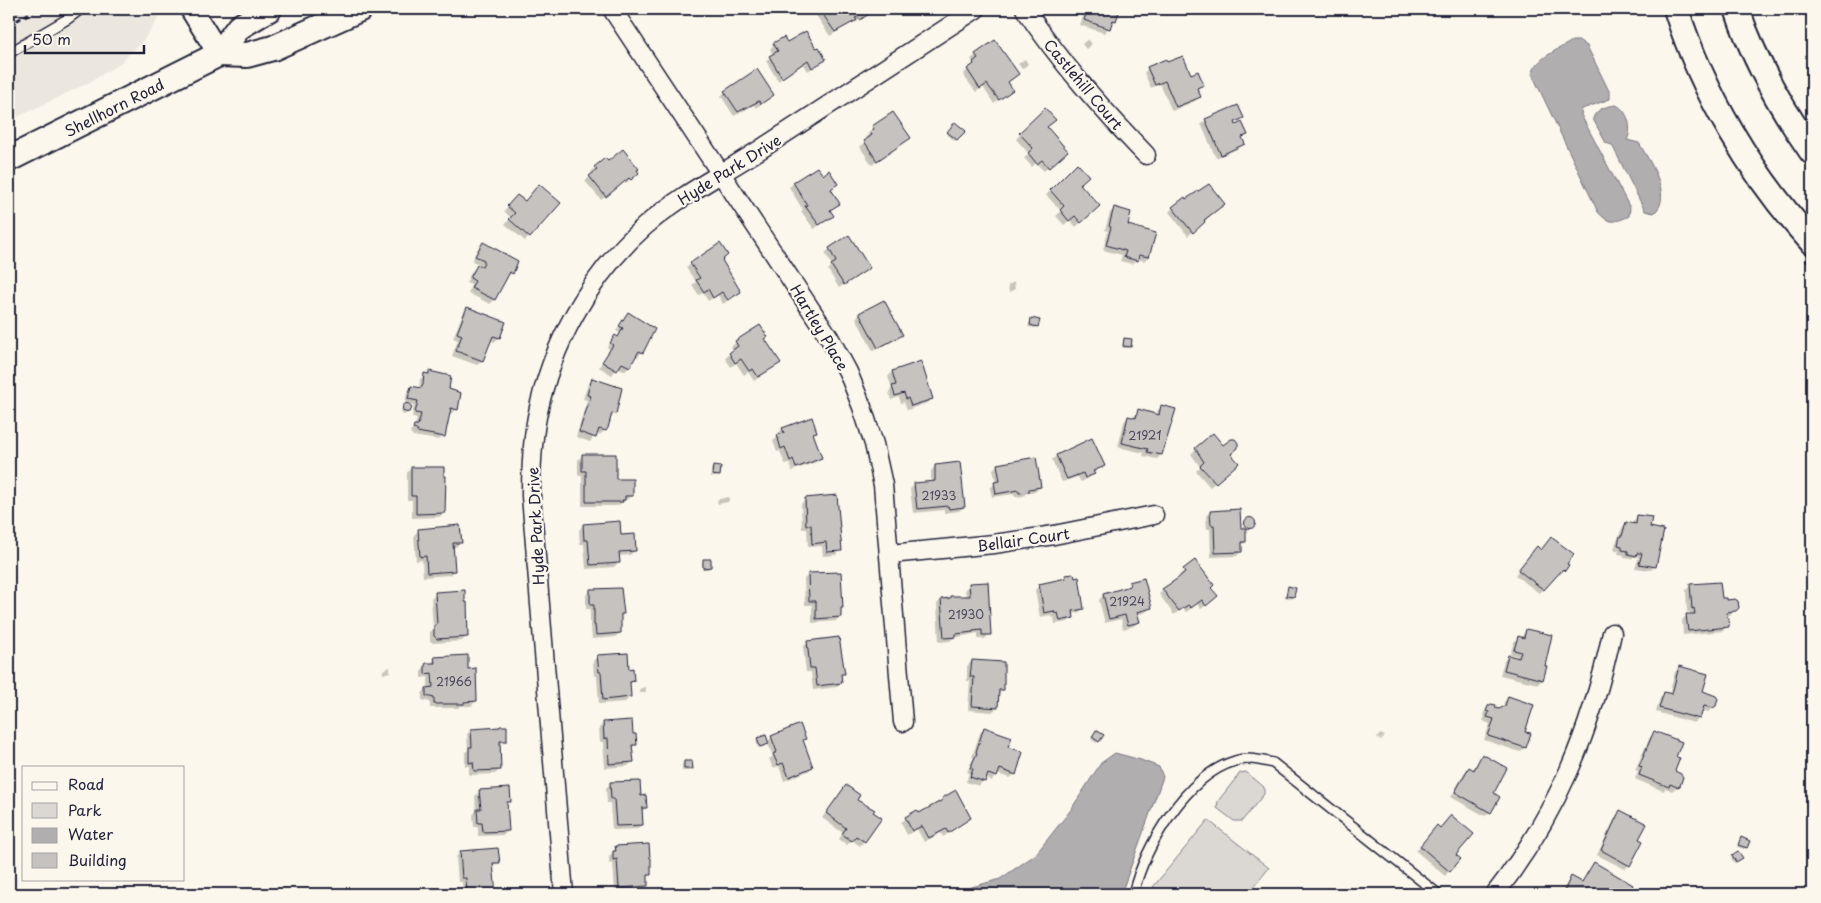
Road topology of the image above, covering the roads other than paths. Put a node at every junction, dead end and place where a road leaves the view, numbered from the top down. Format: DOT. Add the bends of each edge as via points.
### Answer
graph roads {
  1 [pos="80,9"];
  2 [pos="191,9"];
  3 [pos="269,9"];
  4 [pos="360,9"];
  5 [pos="612,9"];
  6 [pos="976,9"];
  7 [pos="1025,9"];
  8 [pos="1676,9"];
  9 [pos="1737,9"];
  10 [pos="9,53"];
  11 [pos="219,54"];
  12 [pos="1812,152"];
  13 [pos="1146,155"];
  14 [pos="9,159"];
  15 [pos="722,174"];
  16 [pos="1812,242"];
  17 [pos="1154,515"];
  18 [pos="890,554"];
  19 [pos="1612,633"];
  20 [pos="903,722"];
  21 [pos="564,894"];
  22 [pos="1133,894"];
  23 [pos="1438,894"];
  24 [pos="1495,894"];
  1 -- 10 [label="lane"];
  2 -- 11 [label="street"];
  3 -- 11 [label="main road, Shellhorn Road" via="239,27"];
  4 -- 11 [label="main road, Shellhorn Road" via="273,48 247,55"];
  5 -- 15 [label="street, Hartley Place"];
  6 -- 15 [label="street, Hyde Park Drive"];
  7 -- 13 [label="street, Castlehill Court" via="1069,70"];
  8 -- 16 [label="main road" via="1718,108 1745,154"];
  9 -- 12 [label="main road" via="1781,105"];
  11 -- 14 [label="main road, Shellhorn Road"];
  15 -- 18 [label="street, Hartley Place" via="830,338 848,372 874,444 883,484"];
  15 -- 21 [label="street, Hyde Park Drive" via="644,227 593,286 558,349 545,383 537,418 531,460 531,496"];
  17 -- 18 [label="street, Bellair Court" via="994,544"];
  18 -- 20 [label="street, Hartley Place"];
  19 -- 24 [label="street" via="1592,712 1563,786 1524,855"];
  22 -- 23 [label="lane" via="1148,852 1175,806 1212,771 1236,760 1255,759 1273,763"];
}
